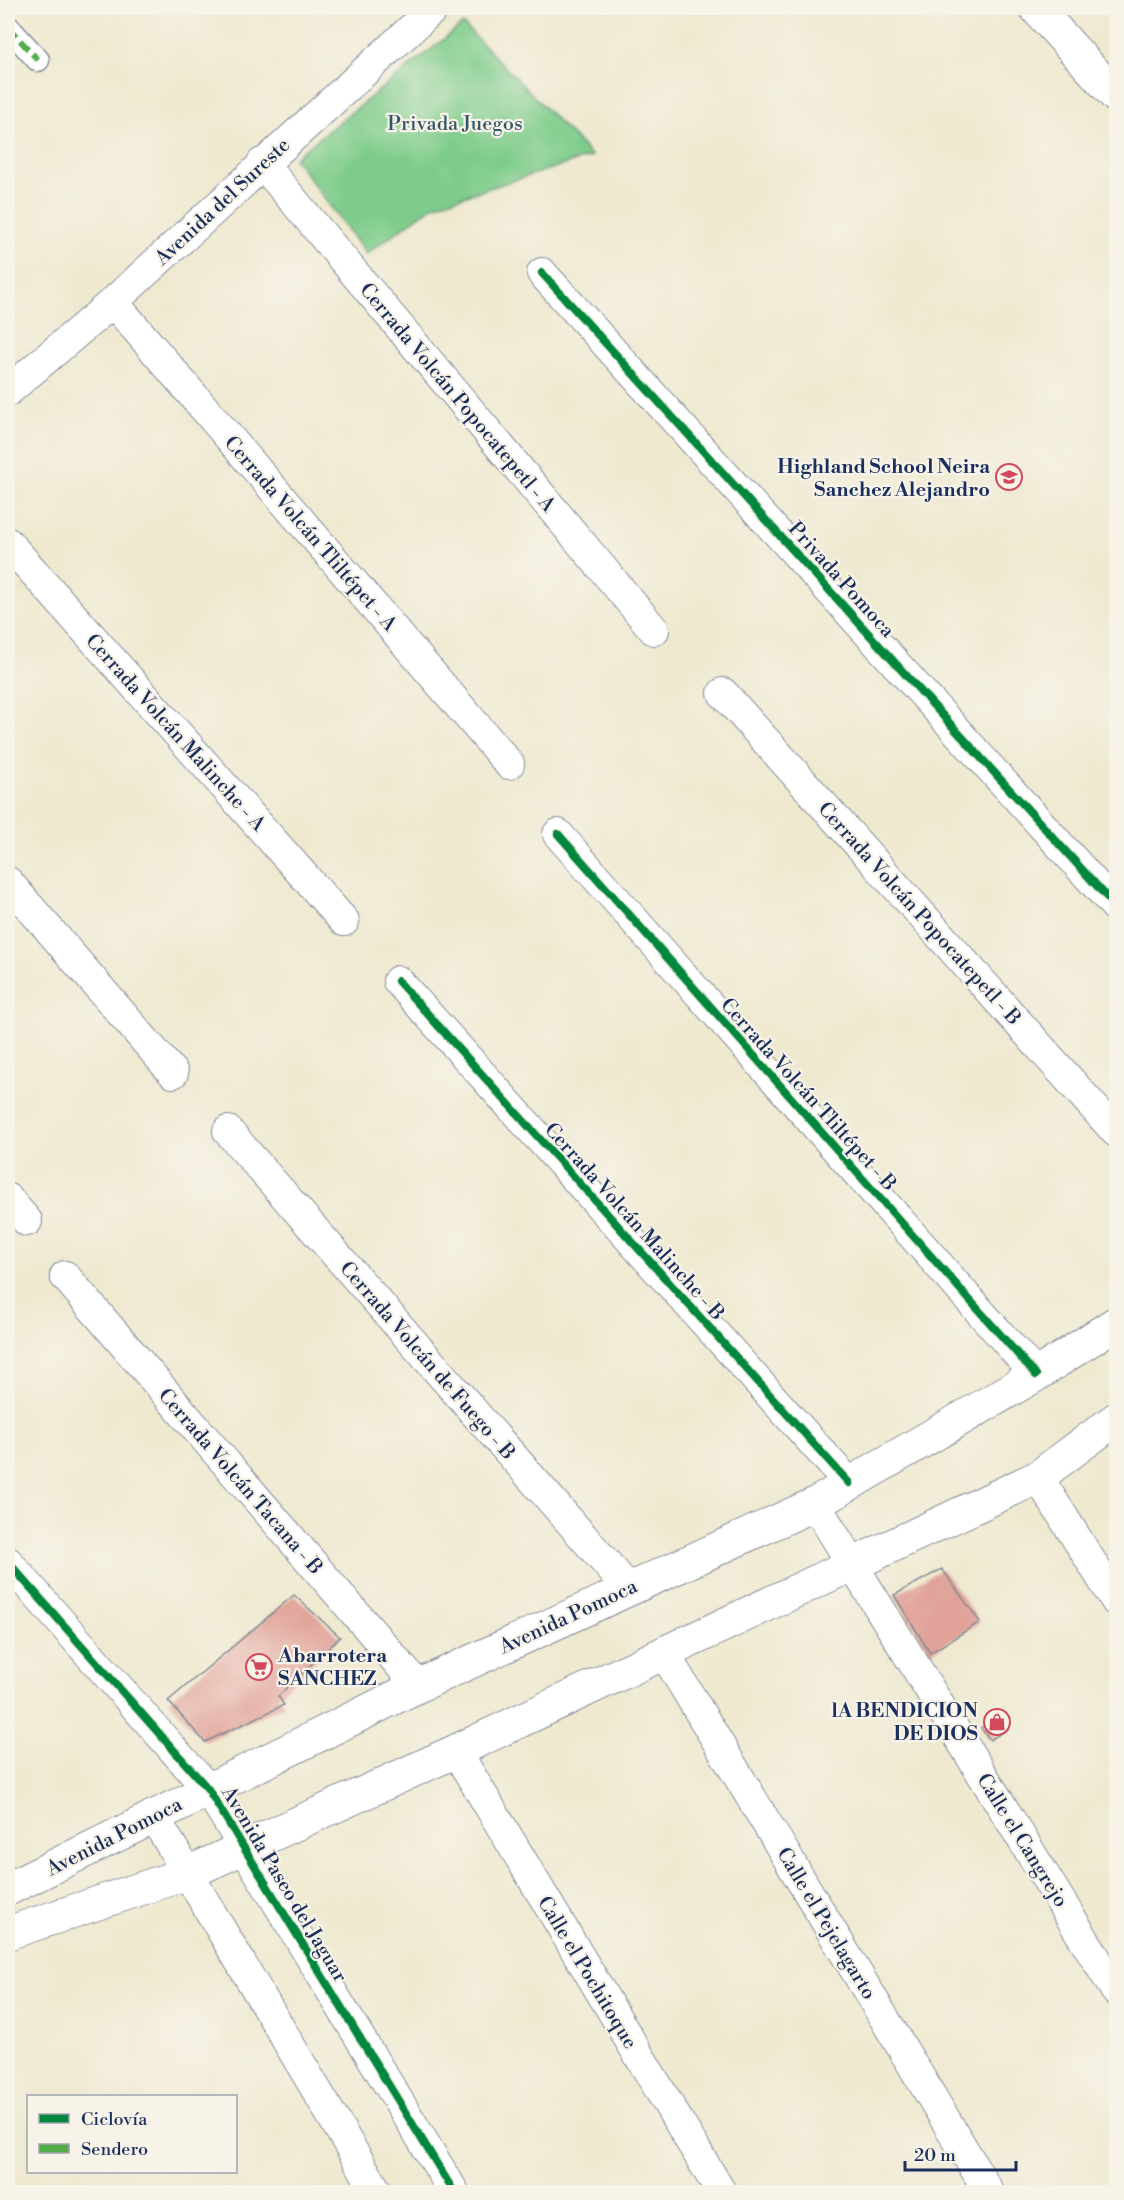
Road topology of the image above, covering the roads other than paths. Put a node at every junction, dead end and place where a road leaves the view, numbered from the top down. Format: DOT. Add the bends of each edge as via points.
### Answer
graph roads {
  1 [pos="434,8"];
  2 [pos="1036,8"];
  3 [pos="8,27"];
  4 [pos="38,60"];
  5 [pos="1116,95"];
  6 [pos="262,163"];
  7 [pos="542,273"];
  8 [pos="113,302"];
  9 [pos="8,392"];
  10 [pos="8,543"];
  11 [pos="654,630"];
  12 [pos="723,693"];
  13 [pos="509,764"];
  14 [pos="558,834"];
  15 [pos="8,882"];
  16 [pos="1116,907"];
  17 [pos="344,921"];
  18 [pos="398,981"];
  19 [pos="174,1073"];
  20 [pos="228,1131"];
  21 [pos="1116,1132"];
  22 [pos="8,1199"];
  23 [pos="27,1221"];
  24 [pos="65,1276"];
  25 [pos="1116,1323"];
  26 [pos="1036,1375"];
  27 [pos="1116,1419"];
  28 [pos="1038,1477"];
  29 [pos="849,1484"];
  30 [pos="815,1504"];
  31 [pos="8,1562"];
  32 [pos="852,1564"];
  33 [pos="628,1588"];
  34 [pos="1116,1600"];
  35 [pos="664,1653"];
  36 [pos="418,1686"];
  37 [pos="456,1751"];
  38 [pos="208,1789"];
  39 [pos="153,1815"];
  40 [pos="244,1847"];
  41 [pos="188,1873"];
  42 [pos="8,1889"];
  43 [pos="8,1933"];
  44 [pos="1116,1991"];
  45 [pos="377,2193"];
  46 [pos="454,2193"];
  47 [pos="721,2193"];
  48 [pos="989,2193"];
  1 -- 6 [label="street, Avenida del Sureste"];
  2 -- 5 [label="main road"];
  3 -- 4 [label="street"];
  6 -- 8 [label="street, Avenida del Sureste"];
  6 -- 11 [label="street, Cerrada Volcán Popocatepetl - A"];
  7 -- 16 [label="street, Privada Pomoca"];
  8 -- 9 [label="street, Avenida del Sureste"];
  8 -- 13 [label="street, Cerrada Volcán Tliltépet - A"];
  10 -- 17 [label="street, Cerrada Volcán Malinche - A"];
  12 -- 21 [label="street, Cerrada Volcán Popocatepetl - B"];
  14 -- 26 [label="street, Cerrada Volcán Tliltépet - B"];
  15 -- 19 [label="street"];
  18 -- 29 [label="street, Cerrada Volcán Malinche - B"];
  20 -- 33 [label="street, Cerrada Volcán de Fuego - B"];
  22 -- 23 [label="street"];
  24 -- 36 [label="street, Cerrada Volcán Tacana - B"];
  25 -- 26 [label="main road, Avenida Pomoca"];
  26 -- 29 [label="main road, Avenida Pomoca"];
  27 -- 28 [label="main road"];
  28 -- 32 [label="main road"];
  28 -- 34 [label="street"];
  29 -- 30 [label="main road, Avenida Pomoca"];
  30 -- 32 [label="street, Calle el Cangrejo"];
  30 -- 33 [label="main road, Avenida Pomoca"];
  31 -- 38 [label="street, Avenida Paseo del Jaguar"];
  32 -- 35 [label="main road"];
  32 -- 44 [label="street, Calle el Cangrejo"];
  33 -- 36 [label="main road, Avenida Pomoca"];
  35 -- 37 [label="main road"];
  35 -- 48 [label="street, Calle el Pejelagarto"];
  36 -- 38 [label="main road, Avenida Pomoca"];
  37 -- 40 [label="main road"];
  37 -- 47 [label="street, Calle el Pochitoque"];
  38 -- 39 [label="main road, Avenida Pomoca"];
  38 -- 40 [label="street, Avenida Paseo del Jaguar"];
  39 -- 41 [label="street"];
  39 -- 42 [label="main road, Avenida Pomoca"];
  40 -- 41 [label="main road"];
  40 -- 46 [label="street, Avenida Paseo del Jaguar"];
  41 -- 43 [label="main road"];
  41 -- 45 [label="street"];
}
